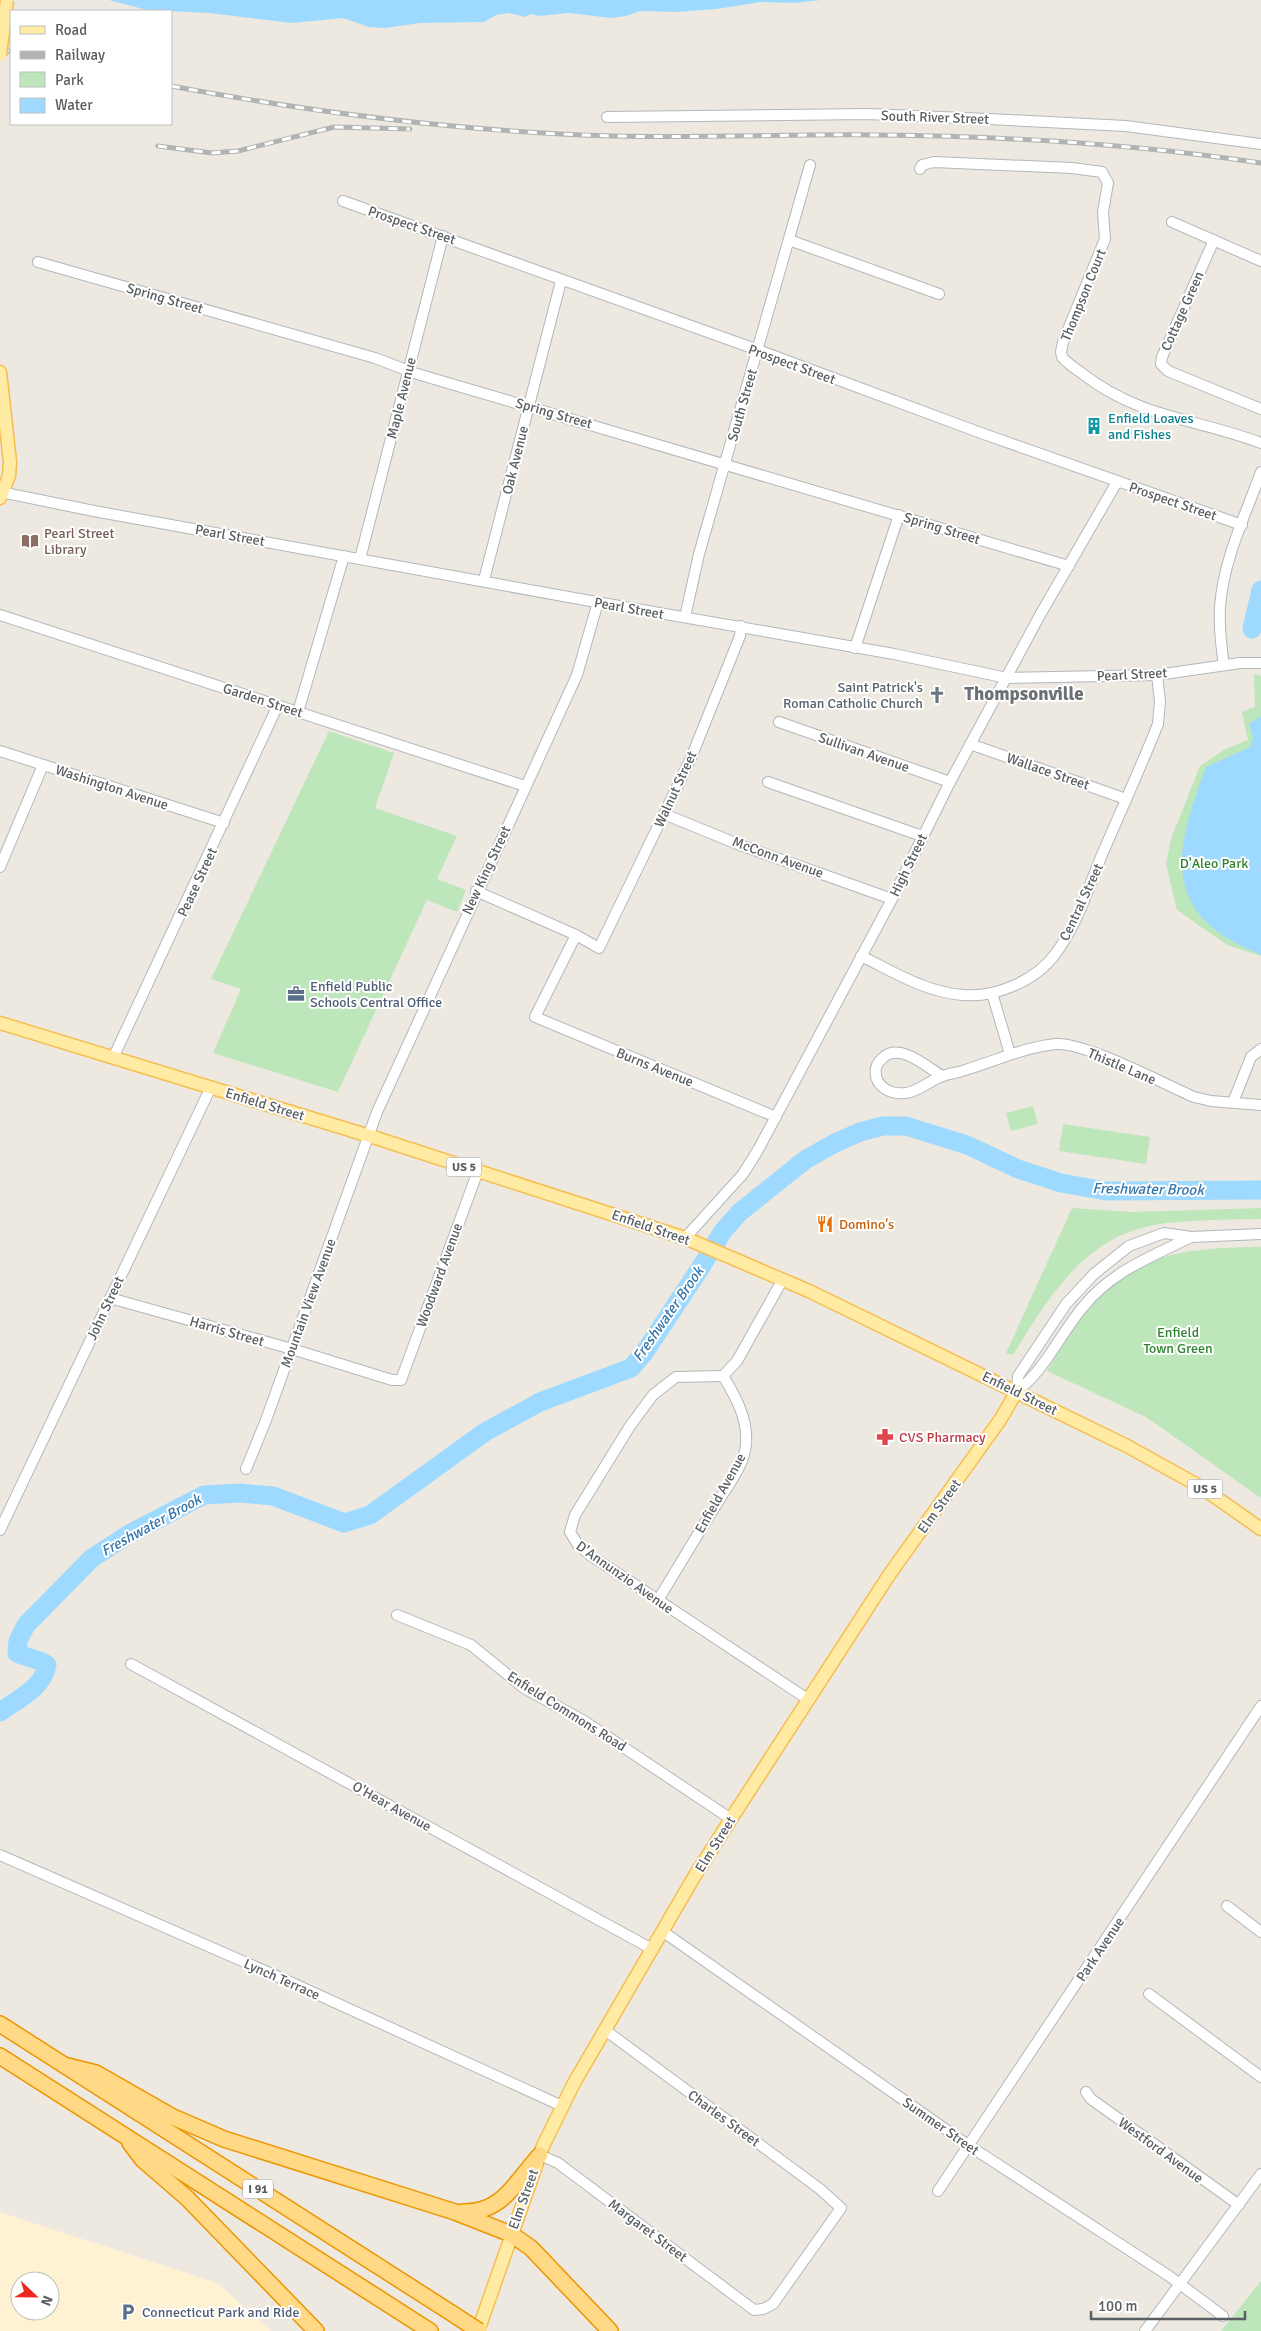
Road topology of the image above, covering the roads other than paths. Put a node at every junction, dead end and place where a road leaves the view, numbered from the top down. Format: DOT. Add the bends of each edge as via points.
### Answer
graph roads {
  1 [pos="7,0"];
  2 [pos="0,55"];
  3 [pos="607,117"];
  4 [pos="1261,144"];
  5 [pos="810,165"];
  6 [pos="920,169"];
  7 [pos="343,201"];
  8 [pos="1172,222"];
  9 [pos="443,236"];
  10 [pos="789,240"];
  11 [pos="1214,240"];
  12 [pos="1261,261"];
  13 [pos="38,262"];
  14 [pos="561,281"];
  15 [pos="939,294"];
  16 [pos="758,350"];
  17 [pos="408,370"];
  18 [pos="0,372"];
  19 [pos="529,405"];
  20 [pos="1261,409"];
  21 [pos="1261,443"];
  22 [pos="725,464"];
  23 [pos="1261,472"];
  24 [pos="1117,482"];
  25 [pos="1,495"];
  26 [pos="899,515"];
  27 [pos="1242,525"];
  28 [pos="344,556"];
  29 [pos="360,560"];
  30 [pos="1069,566"];
  31 [pos="484,580"];
  32 [pos="598,602"];
  33 [pos="0,616"];
  34 [pos="684,617"];
  35 [pos="741,626"];
  36 [pos="856,648"];
  37 [pos="1261,663"];
  38 [pos="1224,665"];
  39 [pos="1157,674"];
  40 [pos="1007,678"];
  41 [pos="278,705"];
  42 [pos="298,712"];
  43 [pos="779,722"];
  44 [pos="970,744"];
  45 [pos="0,751"];
  46 [pos="43,765"];
  47 [pos="768,782"];
  48 [pos="950,782"];
  49 [pos="525,786"];
  50 [pos="1126,799"];
  51 [pos="664,814"];
  52 [pos="224,823"];
  53 [pos="922,836"];
  54 [pos="0,867"];
  55 [pos="476,891"];
  56 [pos="892,899"];
  57 [pos="576,935"];
  58 [pos="861,956"];
  59 [pos="992,993"];
  60 [pos="0,1023"];
  61 [pos="1261,1048"];
  62 [pos="1010,1054"];
  63 [pos="114,1058"];
  64 [pos="942,1076"];
  65 [pos="211,1087"];
  66 [pos="1232,1102"];
  67 [pos="1261,1105"];
  68 [pos="776,1117"];
  69 [pos="368,1136"];
  70 [pos="478,1171"];
  71 [pos="1261,1234"];
  72 [pos="1191,1237"];
  73 [pos="685,1238"];
  74 [pos="783,1279"];
  75 [pos="110,1298"];
  76 [pos="292,1349"];
  77 [pos="723,1376"];
  78 [pos="401,1380"];
  79 [pos="1017,1391"];
  80 [pos="246,1469"];
  81 [pos="1261,1529"];
  82 [pos="0,1530"];
  83 [pos="658,1600"];
  84 [pos="397,1615"];
  85 [pos="131,1664"];
  86 [pos="809,1700"];
  87 [pos="1261,1706"];
  88 [pos="731,1819"];
  89 [pos="0,1855"];
  90 [pos="1227,1906"];
  91 [pos="662,1931"];
  92 [pos="1261,1932"];
  93 [pos="652,1949"];
  94 [pos="1149,1994"];
  95 [pos="0,2024"];
  96 [pos="605,2030"];
  97 [pos="0,2056"];
  98 [pos="64,2065"];
  99 [pos="0,2068"];
  100 [pos="29,2075"];
  101 [pos="1261,2077"];
  102 [pos="1086,2092"];
  103 [pos="562,2106"];
  104 [pos="125,2136"];
  105 [pos="968,2145"];
  106 [pos="540,2155"];
  107 [pos="1261,2174"];
  108 [pos="938,2191"];
  109 [pos="1239,2205"];
  110 [pos="456,2212"];
  111 [pos="511,2234"];
  112 [pos="1180,2284"];
  113 [pos="754,2310"];
  114 [pos="1223,2316"];
  115 [pos="316,2331"];
  116 [pos="430,2331"];
  117 [pos="478,2331"];
  118 [pos="610,2331"];
  119 [pos="1145,2331"];
  1 -- 2 [label="main road, bridge"];
  3 -- 4 [label="street, South River Street" via="867,114 989,119 1126,126"];
  5 -- 10 [label="street, South Street"];
  6 -- 21 [label="street, Thompson Court" via="922,164 934,162 1079,168 1102,172 1108,183 1103,212 1105,239 1063,342 1062,357 1098,386 1128,403"];
  7 -- 9 [label="street, Prospect Street"];
  8 -- 11 [label="street"];
  9 -- 14 [label="street, Prospect Street"];
  9 -- 17 [label="street, Maple Avenue"];
  10 -- 15 [label="street"];
  10 -- 16 [label="street, South Street"];
  11 -- 12 [label="street"];
  11 -- 20 [label="street, Cottage Green" via="1161,364 1168,371"];
  13 -- 17 [label="street, Spring Street"];
  14 -- 16 [label="street, Prospect Street"];
  14 -- 19 [label="street, Oak Avenue"];
  16 -- 22 [label="street, South Street"];
  16 -- 24 [label="street, Prospect Street"];
  17 -- 19 [label="street, Spring Street"];
  17 -- 29 [label="street, Maple Avenue"];
  18 -- 25 [label="main road" via="10,462"];
  19 -- 22 [label="street, Spring Street"];
  19 -- 31 [label="street, Oak Avenue"];
  22 -- 26 [label="street, Spring Street"];
  22 -- 34 [label="street, South Street"];
  23 -- 27 [label="street"];
  24 -- 27 [label="street, Prospect Street"];
  24 -- 30 [label="street, High Street"];
  25 -- 28 [label="street, Pearl Street"];
  26 -- 30 [label="street, Spring Street"];
  26 -- 36 [label="street"];
  27 -- 38 [label="street" via="1228,562 1221,594"];
  28 -- 29 [label="street, Pearl Street"];
  28 -- 42 [label="street"];
  29 -- 31 [label="street, Pearl Street"];
  30 -- 40 [label="street, High Street"];
  31 -- 32 [label="street, Pearl Street"];
  32 -- 34 [label="street, Pearl Street"];
  32 -- 49 [label="street, New King Street" via="577,676"];
  33 -- 41 [label="street, Garden Street"];
  34 -- 35 [label="street, Pearl Street"];
  35 -- 36 [label="street, Pearl Street"];
  35 -- 51 [label="street, Walnut Street" via="704,728"];
  36 -- 40 [label="street, Pearl Street"];
  37 -- 38 [label="street, Pearl Street"];
  38 -- 39 [label="street, Pearl Street"];
  39 -- 40 [label="street, Pearl Street"];
  39 -- 50 [label="street, Central Street" via="1158,724"];
  40 -- 44 [label="street, High Street"];
  41 -- 42 [label="street, Garden Street"];
  41 -- 52 [label="street, Pease Street"];
  42 -- 49 [label="street, Garden Street"];
  43 -- 48 [label="street, Sullivan Avenue"];
  44 -- 48 [label="street, High Street"];
  44 -- 50 [label="street, Wallace Street"];
  45 -- 46 [label="street, Washington Avenue"];
  46 -- 52 [label="street, Washington Avenue"];
  46 -- 54 [label="street"];
  47 -- 53 [label="street"];
  48 -- 53 [label="street, High Street"];
  49 -- 55 [label="street, New King Street"];
  50 -- 59 [label="street, Central Street" via="1077,915 1056,954 1026,979"];
  51 -- 56 [label="street, McConn Avenue"];
  51 -- 57 [label="street, Walnut Street" via="599,948"];
  52 -- 63 [label="street, Pease Street"];
  53 -- 56 [label="street, High Street"];
  55 -- 57 [label="street"];
  55 -- 69 [label="street, New King Street"];
  56 -- 58 [label="street, High Street"];
  57 -- 68 [label="street, Burns Avenue" via="535,1017"];
  58 -- 59 [label="street, Central Street" via="933,990 965,996"];
  58 -- 68 [label="street, High Street"];
  59 -- 62 [label="street"];
  60 -- 63 [label="main road, Enfield Street / US 5"];
  61 -- 66 [label="street" via="1251,1057"];
  62 -- 64 [label="street, Thistle Lane"];
  62 -- 66 [label="street, Thistle Lane" via="1057,1044 1068,1045 1194,1097"];
  63 -- 65 [label="main road, Enfield Street / US 5"];
  64 -- 64 [label="street, Thistle Lane" via="918,1090 899,1093 883,1088 877,1081 876,1071 878,1062 897,1052"];
  65 -- 69 [label="main road, Enfield Street / US 5"];
  65 -- 75 [label="street, John Street"];
  66 -- 67 [label="street, Thistle Lane"];
  68 -- 73 [label="street, High Street" via="743,1174"];
  69 -- 70 [label="main road, Enfield Street / US 5"];
  69 -- 76 [label="street, Mountain View Avenue"];
  70 -- 73 [label="main road, Enfield Street / US 5"];
  70 -- 78 [label="street, Woodward Avenue"];
  71 -- 72 [label="street"];
  72 -- 79 [label="street" via="1139,1261 1112,1278 1084,1305 1038,1372"];
  72 -- 79 [label="street" via="1170,1233 1141,1240 1117,1254 1094,1274 1066,1304 1025,1364 1018,1376"];
  73 -- 74 [label="main road, Enfield Street / US 5"];
  74 -- 77 [label="street" via="737,1361"];
  74 -- 79 [label="main road, Enfield Street / US 5"];
  75 -- 76 [label="street, Harris Street"];
  75 -- 82 [label="street, John Street"];
  76 -- 78 [label="street, Harris Street"];
  76 -- 80 [label="street, Mountain View Avenue"];
  77 -- 83 [label="street, Enfield Avenue" via="742,1412 746,1446 728,1485"];
  77 -- 83 [label="street, D'Annunzio Avenue" via="676,1377 653,1395 630,1426 571,1525 570,1532 578,1545"];
  79 -- 81 [label="main road, Enfield Street / US 5" via="1130,1447 1201,1487"];
  79 -- 86 [label="main road, Elm Street" via="1000,1420 889,1575"];
  83 -- 86 [label="street, D'Annunzio Avenue"];
  84 -- 88 [label="street, Enfield Commons Road" via="470,1645 524,1688 584,1721"];
  85 -- 93 [label="street, O'Hear Avenue"];
  86 -- 88 [label="main road, Elm Street"];
  87 -- 105 [label="street, Park Avenue"];
  88 -- 91 [label="main road, Elm Street"];
  89 -- 103 [label="street, Lynch Terrace"];
  90 -- 92 [label="street"];
  91 -- 93 [label="main road, Elm Street"];
  91 -- 105 [label="street, Summer Street"];
  93 -- 96 [label="main road, Elm Street"];
  94 -- 101 [label="street"];
  95 -- 98 [label="highway, I 91"];
  96 -- 103 [label="main road, Elm Street"];
  96 -- 113 [label="street, Charles Street" via="820,2189 841,2208 773,2304"];
  97 -- 100 [label="highway, I 91"];
  98 -- 110 [label="highway" via="101,2076 173,2117 224,2140"];
  98 -- 117 [label="highway, I 91, bridge"];
  99 -- 100 [label="highway"];
  100 -- 104 [label="highway, I 91"];
  102 -- 109 [label="street, Westford Avenue" via="1091,2099"];
  103 -- 106 [label="main road, Elm Street"];
  104 -- 115 [label="highway" via="143,2160 182,2194"];
  104 -- 116 [label="highway, I 91"];
  105 -- 108 [label="street, Park Avenue"];
  105 -- 112 [label="street, Summer Street"];
  106 -- 110 [label="highway" via="496,2205 479,2211"];
  106 -- 111 [label="main road, Elm Street"];
  106 -- 113 [label="street, Margaret Street" via="558,2163"];
  107 -- 109 [label="street"];
  109 -- 112 [label="street"];
  110 -- 111 [label="highway"];
  111 -- 117 [label="main road, Elm Street"];
  111 -- 118 [label="highway" via="531,2248"];
  112 -- 114 [label="street, Summer Street"];
  112 -- 119 [label="street"];
}
